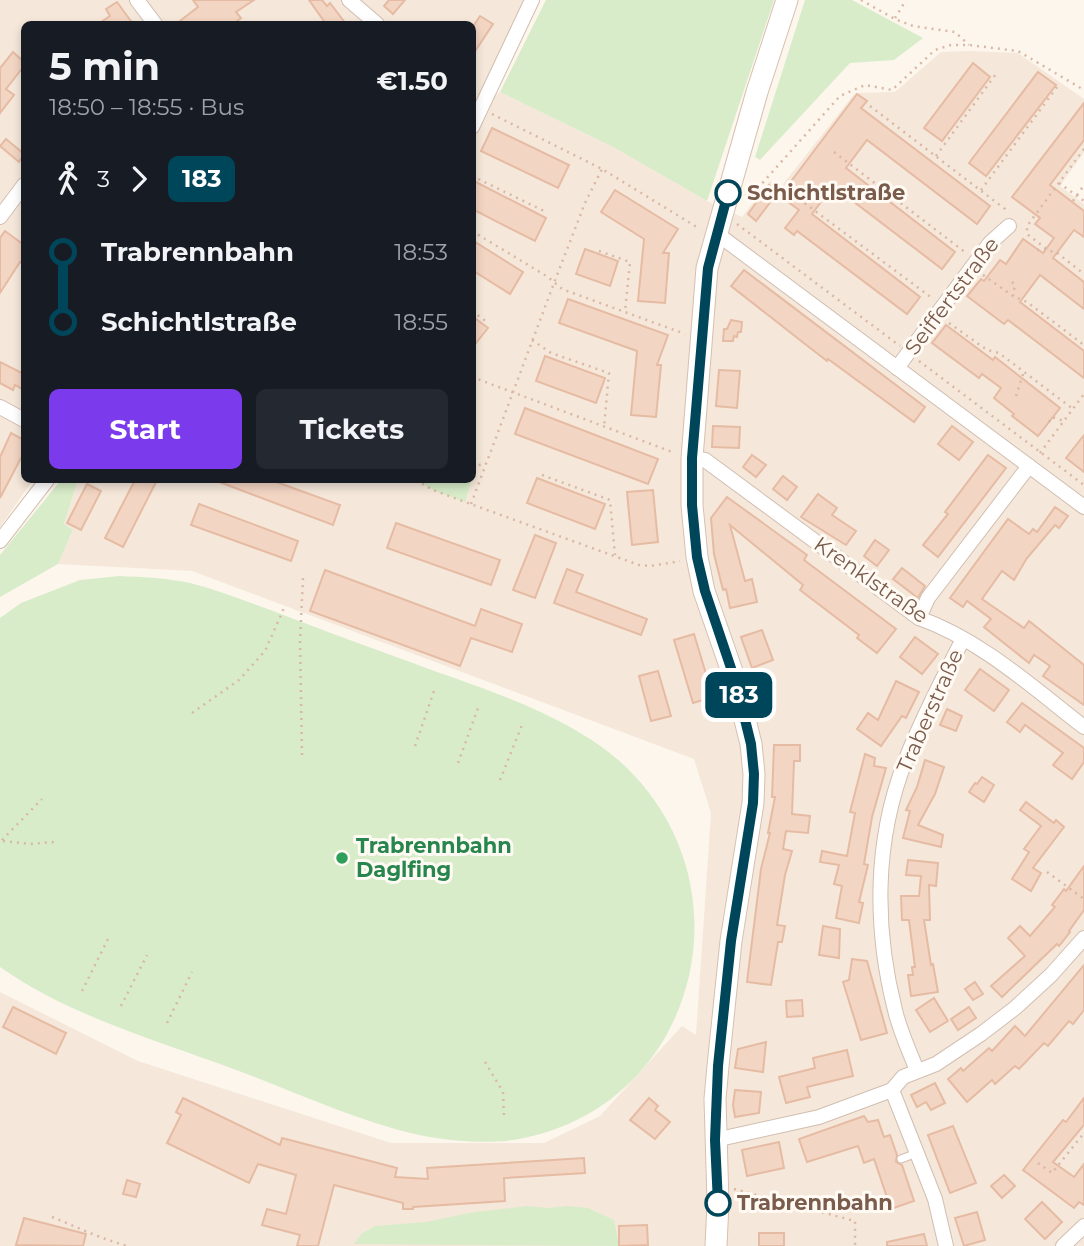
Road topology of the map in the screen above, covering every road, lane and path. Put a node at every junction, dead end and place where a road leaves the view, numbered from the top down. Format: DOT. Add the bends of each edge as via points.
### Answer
graph roads {
  1 [pos="137,0"];
  2 [pos="349,0"];
  3 [pos="532,0"];
  4 [pos="787,0"];
  5 [pos="861,0"];
  6 [pos="906,0"];
  7 [pos="895,19"];
  8 [pos="153,21"];
  9 [pos="374,21"];
  10 [pos="969,45"];
  11 [pos="996,74"];
  12 [pos="1057,87"];
  13 [pos="1084,90"];
  14 [pos="477,103"];
  15 [pos="870,106"];
  16 [pos="1084,149"];
  17 [pos="834,152"];
  18 [pos="936,156"];
  19 [pos="602,169"];
  20 [pos="476,178"];
  21 [pos="1059,183"];
  22 [pos="1084,185"];
  23 [pos="21,189"];
  24 [pos="981,190"];
  25 [pos="1077,196"];
  26 [pos="799,199"];
  27 [pos="1073,201"];
  28 [pos="1084,201"];
  29 [pos="737,202"];
  30 [pos="545,212"];
  31 [pos="0,217"];
  32 [pos="1009,226"];
  33 [pos="711,232"];
  34 [pos="476,233"];
  35 [pos="1045,249"];
  36 [pos="1037,250"];
  37 [pos="599,251"];
  38 [pos="974,264"];
  39 [pos="1084,274"];
  40 [pos="1012,282"];
  41 [pos="554,283"];
  42 [pos="1013,296"];
  43 [pos="940,310"];
  44 [pos="625,312"];
  45 [pos="476,314"];
  46 [pos="487,322"];
  47 [pos="701,338"];
  48 [pos="532,340"];
  49 [pos="1084,345"];
  50 [pos="897,368"];
  51 [pos="1024,371"];
  52 [pos="476,378"];
  53 [pos="512,391"];
  54 [pos="1084,394"];
  55 [pos="1016,396"];
  56 [pos="0,407"];
  57 [pos="1073,409"];
  58 [pos="21,418"];
  59 [pos="1063,421"];
  60 [pos="1049,422"];
  61 [pos="604,427"];
  62 [pos="692,458"];
  63 [pos="486,463"];
  64 [pos="476,466"];
  65 [pos="1029,467"];
  66 [pos="542,475"];
  67 [pos="1084,476"];
  68 [pos="1080,482"];
  69 [pos="45,483"];
  70 [pos="422,483"];
  71 [pos="471,504"];
  72 [pos="1084,507"];
  73 [pos="0,541"];
  74 [pos="615,555"];
  75 [pos="697,557"];
  76 [pos="303,578"];
  77 [pos="284,608"];
  78 [pos="919,618"];
  79 [pos="963,639"];
  80 [pos="435,691"];
  81 [pos="478,708"];
  82 [pos="191,713"];
  83 [pos="522,725"];
  84 [pos="1084,727"];
  85 [pos="415,746"];
  86 [pos="302,755"];
  87 [pos="458,763"];
  88 [pos="500,780"];
  89 [pos="42,799"];
  90 [pos="1,841"];
  91 [pos="54,842"];
  92 [pos="1047,872"];
  93 [pos="1084,900"];
  94 [pos="1084,938"];
  95 [pos="108,939"];
  96 [pos="148,954"];
  97 [pos="192,972"];
  98 [pos="82,991"];
  99 [pos="121,1006"];
  100 [pos="167,1023"];
  101 [pos="485,1062"];
  102 [pos="917,1070"];
  103 [pos="892,1090"];
  104 [pos="504,1116"];
  105 [pos="1084,1133"];
  106 [pos="715,1140"];
  107 [pos="917,1153"];
  108 [pos="901,1158"];
  109 [pos="1038,1163"];
  110 [pos="718,1201"];
  111 [pos="51,1217"];
  112 [pos="1084,1226"];
  113 [pos="128,1246"];
  114 [pos="716,1246"];
  115 [pos="855,1246"];
  116 [pos="946,1246"];
  117 [pos="1063,1246"];
  1 -- 8 [label="street"];
  2 -- 9 [label="street"];
  3 -- 14 [label="street"];
  4 -- 33 [label="street"];
  5 -- 7 [label="path"];
  6 -- 7 [label="path"];
  7 -- 10 [label="path" via="956,32"];
  10 -- 13 [label="path" via="1018,51"];
  10 -- 29 [label="path" via="935,50 892,90 865,85 840,96 758,188"];
  11 -- 18 [label="path"];
  12 -- 24 [label="path"];
  14 -- 19 [label="path"];
  15 -- 18 [label="path"];
  16 -- 21 [label="path"];
  17 -- 38 [label="path"];
  18 -- 24 [label="path"];
  19 -- 33 [label="path"];
  19 -- 41 [label="path"];
  20 -- 30 [label="path"];
  21 -- 25 [label="path"];
  21 -- 35 [label="path" via="1027,226 1027,234"];
  22 -- 25 [label="path"];
  23 -- 31 [label="street"];
  24 -- 32 [label="path" via="1005,209"];
  25 -- 27 [label="path"];
  25 -- 28 [label="path"];
  26 -- 43 [label="path"];
  32 -- 38 [label="street, Seiffertstraße"];
  33 -- 47 [label="street"];
  33 -- 50 [label="street"];
  34 -- 41 [label="path"];
  35 -- 36 [label="path"];
  35 -- 39 [label="path"];
  37 -- 44 [label="path" via="629,262"];
  38 -- 42 [label="path"];
  38 -- 43 [label="street, Seiffertstraße"];
  40 -- 42 [label="path" via="1016,285"];
  41 -- 44 [label="path"];
  41 -- 48 [label="path"];
  42 -- 49 [label="path"];
  43 -- 50 [label="street, Seiffertstraße"];
  43 -- 51 [label="path" via="987,350"];
  44 -- 47 [label="path"];
  45 -- 46 [label="path"];
  47 -- 62 [label="street"];
  48 -- 53 [label="path"];
  48 -- 61 [label="path" via="551,354 609,373"];
  50 -- 65 [label="street"];
  51 -- 55 [label="path"];
  51 -- 57 [label="path"];
  52 -- 53 [label="path"];
  53 -- 61 [label="path"];
  53 -- 63 [label="path"];
  54 -- 57 [label="path"];
  56 -- 58 [label="street"];
  57 -- 59 [label="path"];
  59 -- 60 [label="path" via="1052,417"];
  59 -- 65 [label="path"];
  61 -- 62 [label="path"];
  62 -- 75 [label="street"];
  62 -- 78 [label="street, Krenklstraße" via="705,460"];
  63 -- 64 [label="path"];
  63 -- 71 [label="path"];
  65 -- 72 [label="street"];
  65 -- 78 [label="street" via="928,598"];
  66 -- 74 [label="path" via="610,500"];
  67 -- 68 [label="path"];
  69 -- 73 [label="street"];
  70 -- 71 [label="path"];
  71 -- 74 [label="path"];
  74 -- 75 [label="path" via="651,566"];
  75 -- 106 [label="street" via="736,683 754,774 731,941"];
  76 -- 86 [label="path"];
  77 -- 82 [label="path" via="265,651 239,680"];
  78 -- 79 [label="street, Krenklstraße"];
  79 -- 84 [label="street, Krenklstraße" via="986,651"];
  79 -- 102 [label="street, Traberstraße" via="905,761 879,873 886,969"];
  80 -- 85 [label="path"];
  81 -- 87 [label="path"];
  83 -- 88 [label="path"];
  89 -- 90 [label="path"];
  90 -- 91 [label="path"];
  92 -- 93 [label="path"];
  94 -- 102 [label="street" via="1007,1014 936,1064"];
  95 -- 98 [label="path"];
  96 -- 99 [label="path"];
  97 -- 100 [label="path"];
  101 -- 104 [label="path" via="503,1092"];
  102 -- 103 [label="street"];
  103 -- 106 [label="street" via="819,1117"];
  103 -- 107 [label="street"];
  105 -- 109 [label="path" via="1052,1173"];
  106 -- 110 [label="street"];
  107 -- 108 [label="lane"];
  107 -- 116 [label="street" via="936,1199"];
  110 -- 114 [label="street"];
  110 -- 115 [label="path" via="731,1200 731,1188 855,1220"];
  111 -- 113 [label="path"];
  112 -- 117 [label="street"];
}
